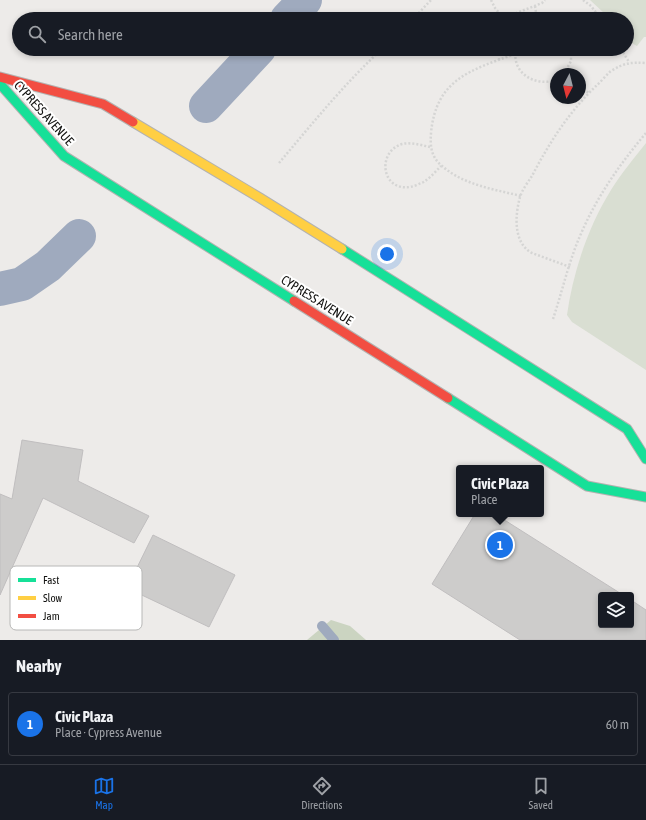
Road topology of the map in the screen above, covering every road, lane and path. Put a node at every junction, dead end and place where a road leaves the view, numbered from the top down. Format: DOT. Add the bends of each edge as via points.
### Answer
graph roads {
  1 [pos="431,0"];
  2 [pos="491,0"];
  3 [pos="545,0"];
  4 [pos="583,0"];
  5 [pos="535,6"];
  6 [pos="420,12"];
  7 [pos="498,12"];
  8 [pos="519,12"];
  9 [pos="536,12"];
  10 [pos="596,12"];
  11 [pos="375,56"];
  12 [pos="499,56"];
  13 [pos="510,56"];
  14 [pos="515,56"];
  15 [pos="571,56"];
  16 [pos="625,56"];
  17 [pos="499,60"];
  18 [pos="629,62"];
  19 [pos="646,63"];
  20 [pos="568,68"];
  21 [pos="0,78"];
  22 [pos="550,82"];
  23 [pos="0,84"];
  24 [pos="586,91"];
  25 [pos="589,93"];
  26 [pos="646,133"];
  27 [pos="430,146"];
  28 [pos="279,163"];
  29 [pos="441,166"];
  30 [pos="521,196"];
  31 [pos="570,267"];
  32 [pos="553,319"];
  33 [pos="646,460"];
  34 [pos="646,497"];
  1 -- 6 [label="path"];
  2 -- 7 [label="path"];
  3 -- 5 [label="path"];
  4 -- 10 [label="path"];
  5 -- 8 [label="path"];
  5 -- 9 [label="path"];
  11 -- 28 [label="path" via="335,97"];
  12 -- 17 [label="path"];
  13 -- 17 [label="path"];
  14 -- 22 [label="path" via="521,72 528,78 537,82"];
  15 -- 20 [label="path"];
  16 -- 18 [label="path"];
  17 -- 27 [label="path" via="463,75 446,90 435,110"];
  18 -- 19 [label="path"];
  18 -- 25 [label="path" via="610,72"];
  21 -- 33 [label="main road, CYPRESS AVENUE" via="103,104 260,198 627,429"];
  23 -- 34 [label="main road, CYPRESS AVENUE" via="64,156 587,486"];
  24 -- 25 [label="path"];
  25 -- 30 [label="path" via="575,107 545,151"];
  26 -- 31 [label="path" via="602,191 579,238"];
  27 -- 29 [label="path"];
  27 -- 29 [label="path" via="407,143 396,148 386,163 387,177 399,187 412,187 427,180"];
  29 -- 30 [label="path" via="469,183"];
  30 -- 31 [label="path" via="518,213 521,243 532,253"];
  31 -- 32 [label="path"];
}
